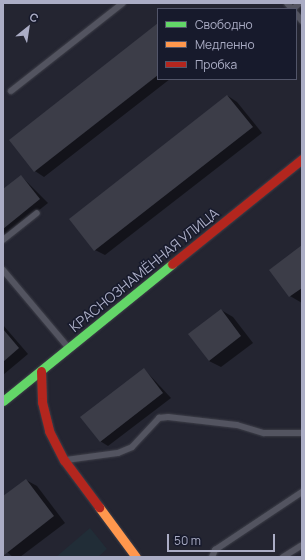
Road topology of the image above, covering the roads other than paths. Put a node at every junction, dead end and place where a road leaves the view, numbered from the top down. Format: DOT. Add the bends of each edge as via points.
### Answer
graph roads {
  1 [pos="123,3"];
  2 [pos="11,91"];
  3 [pos="302,159"];
  4 [pos="37,213"];
  5 [pos="3,240"];
  6 [pos="3,270"];
  7 [pos="69,348"];
  8 [pos="41,371"];
  9 [pos="3,401"];
  10 [pos="302,433"];
  11 [pos="64,460"];
  12 [pos="302,492"];
  13 [pos="302,545"];
  14 [pos="136,557"];
  15 [pos="212,557"];
  16 [pos="283,557"];
  1 -- 2 [label="lane"];
  3 -- 7 [label="main road, КРАСНОЗНАМЁННАЯ УЛИЦА"];
  4 -- 5 [label="lane"];
  6 -- 7 [label="lane"];
  7 -- 8 [label="main road, КРАСНОЗНАМЁННАЯ УЛИЦА"];
  8 -- 9 [label="main road, КРАСНОЗНАМЁННАЯ УЛИЦА"];
  8 -- 11 [label="main road" via="44,409 49,431"];
  10 -- 11 [label="lane" via="264,433 237,425 159,418 125,450"];
  11 -- 14 [label="main road"];
  12 -- 15 [label="lane" via="215,550"];
  13 -- 16 [label="lane"];
}
